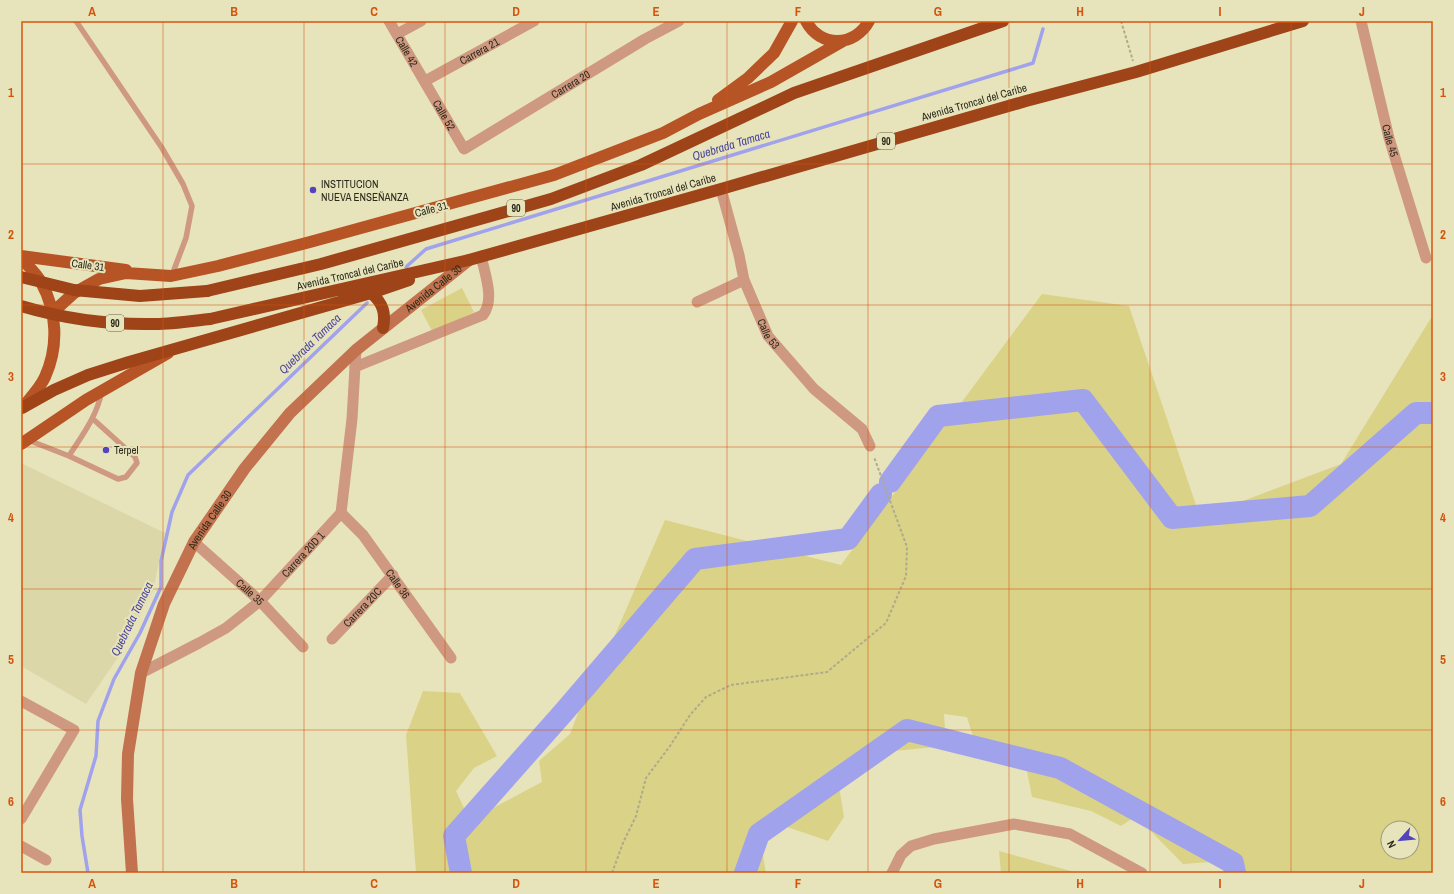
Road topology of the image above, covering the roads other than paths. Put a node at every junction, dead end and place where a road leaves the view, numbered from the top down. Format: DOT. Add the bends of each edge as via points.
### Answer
graph roads {
  1 [pos="76,21"];
  2 [pos="389,21"];
  3 [pos="421,21"];
  4 [pos="534,21"];
  5 [pos="679,21"];
  6 [pos="792,21"];
  7 [pos="806,21"];
  8 [pos="869,21"];
  9 [pos="1002,21"];
  10 [pos="1303,21"];
  11 [pos="1362,21"];
  12 [pos="397,34"];
  13 [pos="843,41"];
  14 [pos="425,81"];
  15 [pos="699,114"];
  16 [pos="464,149"];
  17 [pos="721,190"];
  18 [pos="481,256"];
  19 [pos="21,257"];
  20 [pos="1426,258"];
  21 [pos="469,260"];
  22 [pos="155,274"];
  23 [pos="171,276"];
  24 [pos="21,277"];
  25 [pos="744,280"];
  26 [pos="371,293"];
  27 [pos="697,302"];
  28 [pos="21,306"];
  29 [pos="53,312"];
  30 [pos="383,328"];
  31 [pos="174,350"];
  32 [pos="356,350"];
  33 [pos="355,367"];
  34 [pos="102,391"];
  35 [pos="21,408"];
  36 [pos="93,419"];
  37 [pos="24,442"];
  38 [pos="870,446"];
  39 [pos="69,456"];
  40 [pos="341,513"];
  41 [pos="194,542"];
  42 [pos="393,575"];
  43 [pos="260,601"];
  44 [pos="332,639"];
  45 [pos="303,647"];
  46 [pos="451,658"];
  47 [pos="141,673"];
  48 [pos="21,702"];
  49 [pos="21,819"];
  50 [pos="21,846"];
  51 [pos="46,860"];
  52 [pos="132,873"];
  53 [pos="892,873"];
  54 [pos="1142,873"];
  1 -- 23 [label="lane" via="162,148 183,184 192,206 186,238"];
  2 -- 12 [label="street, Calle 42"];
  3 -- 12 [label="street"];
  4 -- 14 [label="street, Carrera 21"];
  5 -- 16 [label="street, Carrera 20"];
  6 -- 15 [label="main road" via="774,53 748,78"];
  7 -- 13 [label="main road" via="822,38"];
  8 -- 13 [label="main road" via="860,34"];
  9 -- 24 [label="highway, Avenida Troncal del Caribe / 90, bridge" via="794,94 642,165 551,198 320,264 207,291 140,296 74,290"];
  10 -- 17 [label="highway, Avenida Troncal del Caribe / 90" via="1136,72 1026,101"];
  11 -- 20 [label="street, Calle 45" via="1390,138"];
  12 -- 14 [label="street, Calle 42"];
  13 -- 15 [label="main road" via="771,82"];
  14 -- 16 [label="street, Calle 52"];
  15 -- 23 [label="main road, Calle 31" via="663,133 554,175 310,242"];
  17 -- 18 [label="highway, Avenida Troncal del Caribe / 90"];
  17 -- 25 [label="street, Calle 53"];
  18 -- 21 [label="highway, Avenida Troncal del Caribe / 90"];
  18 -- 33 [label="street" via="488,294 487,310 483,315"];
  19 -- 22 [label="main road, Calle 31"];
  19 -- 29 [label="main road" via="41,281"];
  21 -- 26 [label="highway"];
  21 -- 28 [label="highway, Avenida Troncal del Caribe / 90, bridge" via="210,319 156,324 101,322 46,314"];
  21 -- 30 [label="main road, Avenida Calle 30"];
  22 -- 23 [label="main road, Calle 31"];
  22 -- 29 [label="main road, Calle 31" via="126,273 99,279 74,293"];
  25 -- 27 [label="street"];
  25 -- 38 [label="street, Calle 53" via="768,336 814,389 862,429"];
  26 -- 30 [label="highway" via="382,305"];
  26 -- 31 [label="highway"];
  29 -- 35 [label="main road" via="55,345 45,377 37,391"];
  30 -- 32 [label="main road, Avenida Calle 30"];
  31 -- 34 [label="main road"];
  31 -- 35 [label="highway" via="88,375"];
  32 -- 33 [label="street"];
  32 -- 41 [label="main road, Avenida Calle 30" via="290,413 245,468"];
  33 -- 40 [label="street"];
  34 -- 36 [label="lane"];
  34 -- 37 [label="main road"];
  36 -- 39 [label="lane"];
  36 -- 39 [label="lane" via="135,458 137,463 126,477 118,479"];
  37 -- 39 [label="lane"];
  40 -- 42 [label="street, Calle 36" via="363,535"];
  40 -- 43 [label="street, Carrera 20D 1"];
  41 -- 43 [label="street, Calle 35"];
  41 -- 47 [label="main road, Avenida Calle 30" via="164,604"];
  42 -- 44 [label="street, Carrera 20C"];
  42 -- 46 [label="street, Calle 36"];
  43 -- 45 [label="street, Calle 35"];
  43 -- 47 [label="street, Carrera 20D 1" via="226,628"];
  47 -- 52 [label="main road, Avenida Calle 30" via="128,754 127,799"];
  48 -- 49 [label="street" via="74,730"];
  50 -- 51 [label="street"];
  53 -- 54 [label="street" via="901,855 911,846 934,839 1014,824 1070,834"];
}
